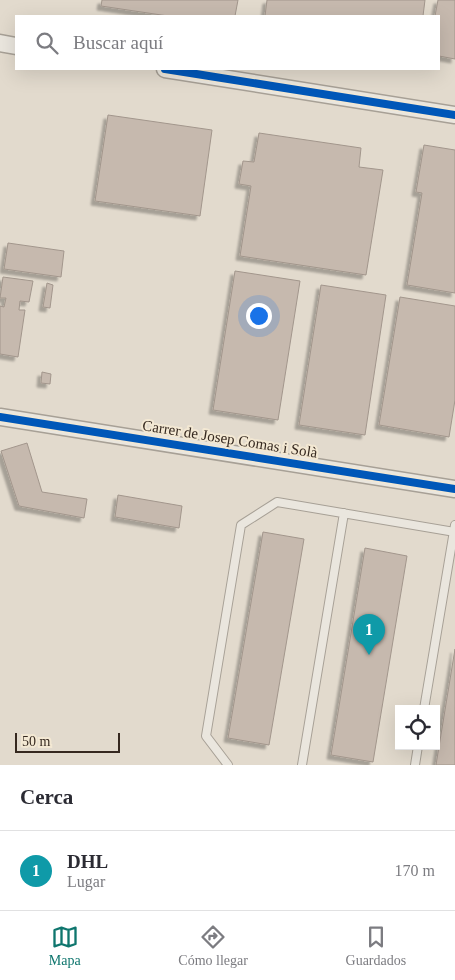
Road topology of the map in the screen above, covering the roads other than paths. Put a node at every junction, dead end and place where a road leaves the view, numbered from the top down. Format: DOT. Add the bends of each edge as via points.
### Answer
graph roads {
  1 [pos="0,43"];
  2 [pos="15,46"];
  3 [pos="171,70"];
  4 [pos="455,115"];
  5 [pos="0,417"];
  6 [pos="455,489"];
  7 [pos="344,514"];
  8 [pos="455,529"];
  9 [pos="425,705"];
  10 [pos="417,750"];
  11 [pos="228,765"];
  12 [pos="302,765"];
  13 [pos="415,765"];
  1 -- 2 [label="street"];
  3 -- 4 [label="street"];
  5 -- 6 [label="street, Carrer de Josep Comas i Solà"];
  7 -- 8 [label="lane"];
  7 -- 11 [label="lane" via="277,502 241,525 206,736"];
  7 -- 12 [label="lane"];
  8 -- 9 [label="lane"];
  10 -- 13 [label="lane"];
}
